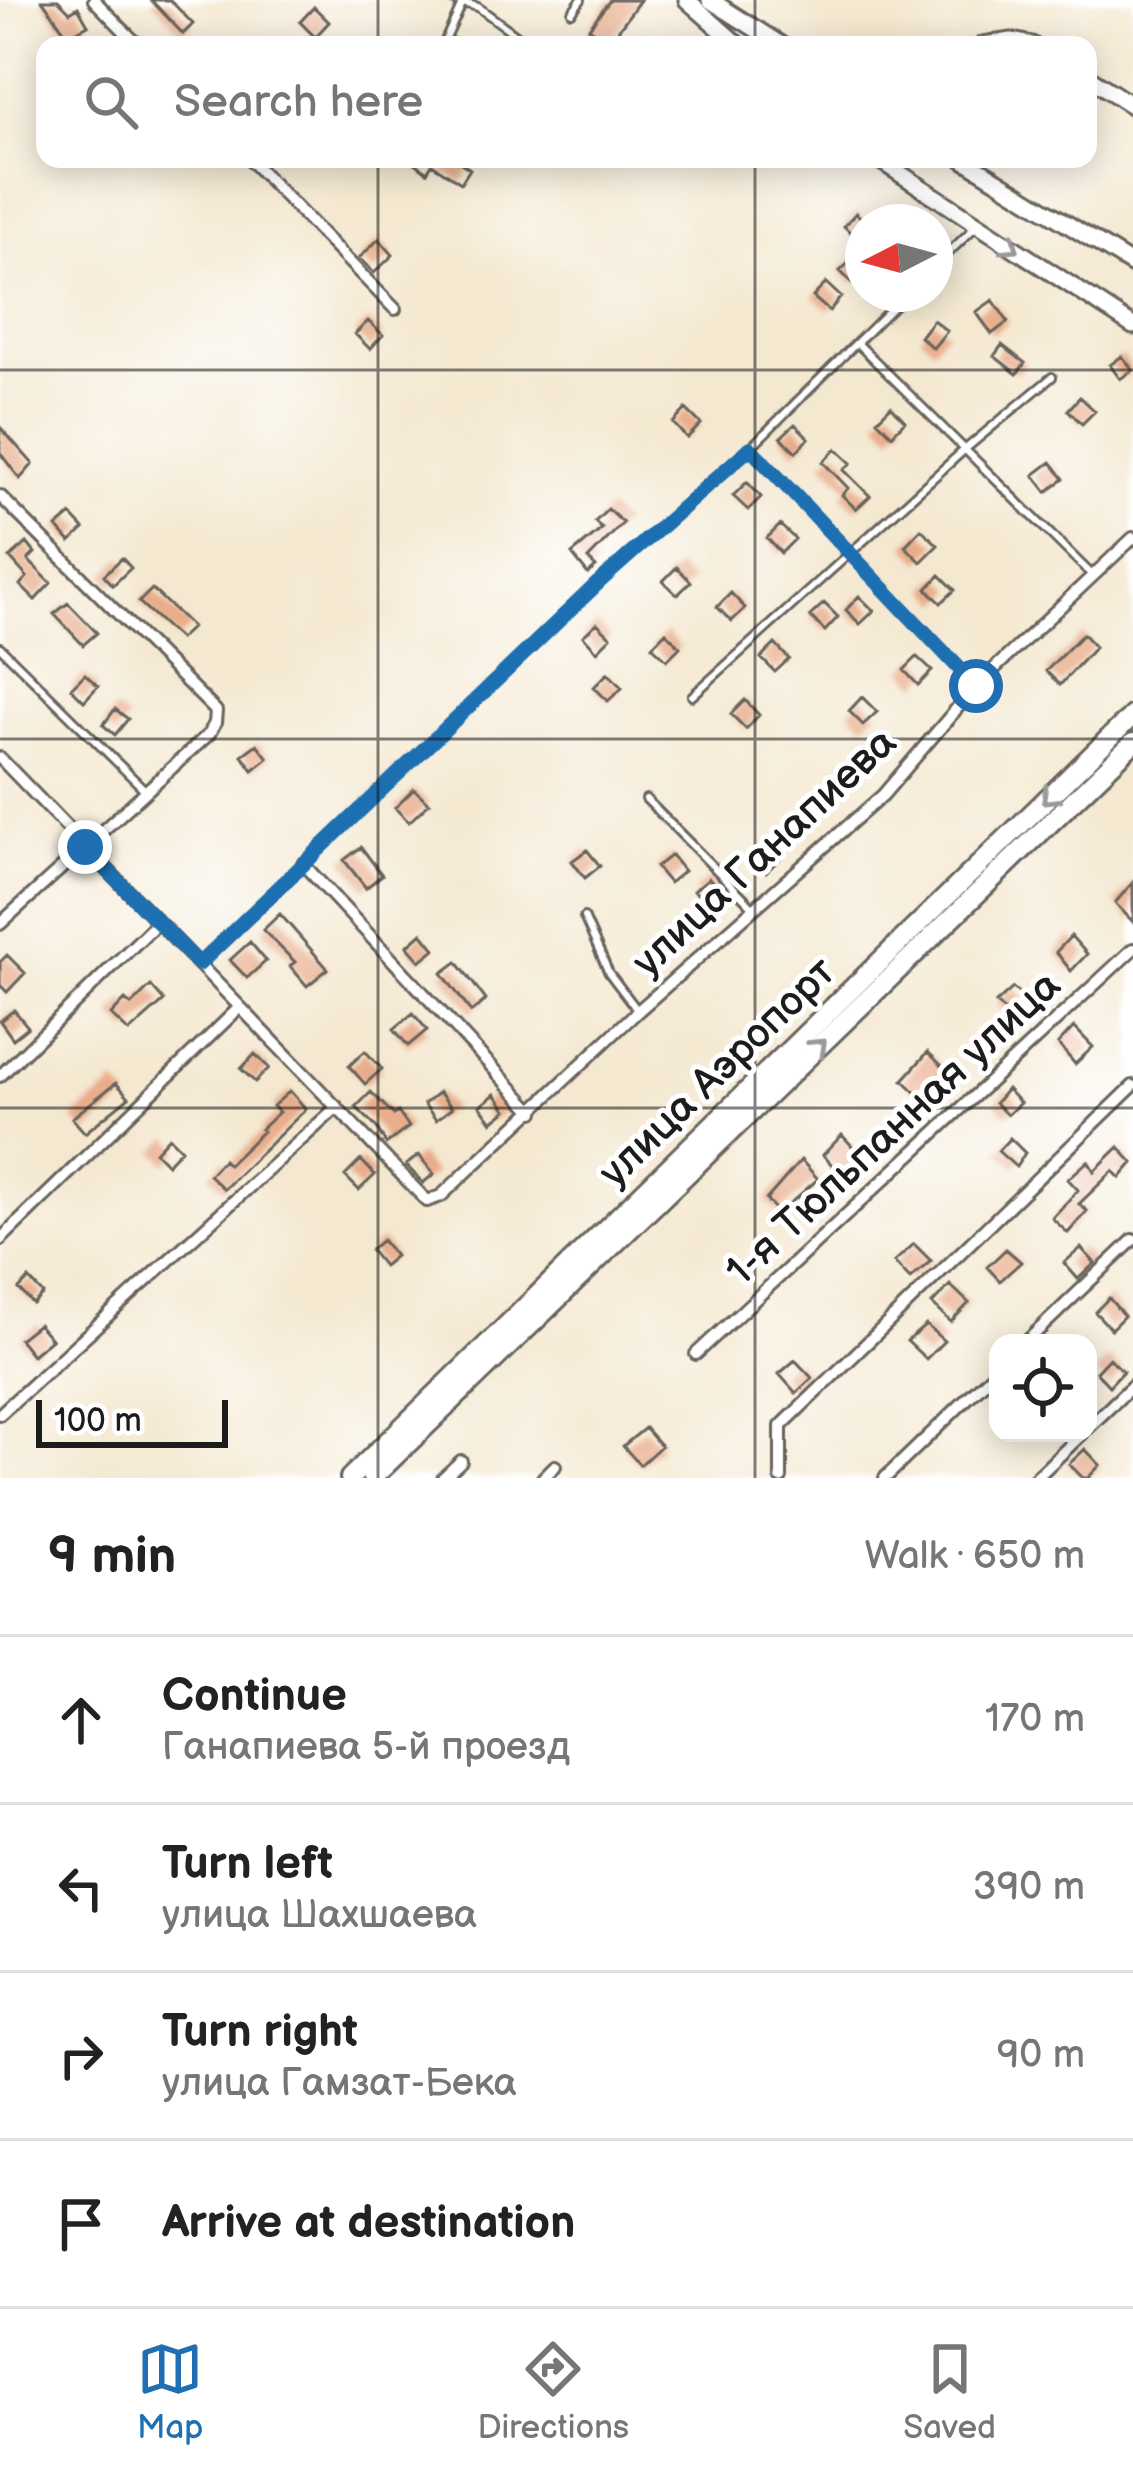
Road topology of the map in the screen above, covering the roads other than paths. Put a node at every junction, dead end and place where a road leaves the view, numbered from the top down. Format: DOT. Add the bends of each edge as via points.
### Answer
graph roads {
  1 [pos="94,0"];
  2 [pos="451,0"];
  3 [pos="581,0"];
  4 [pos="687,0"];
  5 [pos="710,0"];
  6 [pos="463,2"];
  7 [pos="572,12"];
  8 [pos="129,36"];
  9 [pos="447,36"];
  10 [pos="518,36"];
  11 [pos="728,36"];
  12 [pos="767,36"];
  13 [pos="1097,83"];
  14 [pos="1133,106"];
  15 [pos="258,168"];
  16 [pos="892,168"];
  17 [pos="977,168"];
  18 [pos="988,168"];
  19 [pos="1001,183"];
  20 [pos="977,224"];
  21 [pos="953,248"];
  22 [pos="1133,265"];
  23 [pos="395,310"];
  24 [pos="888,312"];
  25 [pos="1133,326"];
  26 [pos="856,343"];
  27 [pos="1052,377"];
  28 [pos="750,448"];
  29 [pos="963,451"];
  30 [pos="0,496"];
  31 [pos="1133,538"];
  32 [pos="849,553"];
  33 [pos="1093,576"];
  34 [pos="0,647"];
  35 [pos="976,686"];
  36 [pos="692,696"];
  37 [pos="1133,715"];
  38 [pos="1133,743"];
  39 [pos="0,758"];
  40 [pos="146,791"];
  41 [pos="646,799"];
  42 [pos="85,847"];
  43 [pos="303,864"];
  44 [pos="757,910"];
  45 [pos="584,916"];
  46 [pos="158,922"];
  47 [pos="0,924"];
  48 [pos="1133,949"];
  49 [pos="199,964"];
  50 [pos="240,1007"];
  51 [pos="638,1012"];
  52 [pos="0,1076"];
  53 [pos="1133,1086"];
  54 [pos="337,1107"];
  55 [pos="534,1112"];
  56 [pos="0,1240"];
  57 [pos="1133,1240"];
  58 [pos="1034,1334"];
  59 [pos="696,1354"];
  60 [pos="989,1379"];
  61 [pos="1133,1385"];
  62 [pos="0,1414"];
  63 [pos="1097,1420"];
  64 [pos="1074,1442"];
  65 [pos="461,1461"];
  66 [pos="555,1466"];
  67 [pos="350,1478"];
  68 [pos="372,1478"];
  69 [pos="443,1478"];
  70 [pos="543,1478"];
  71 [pos="782,1478"];
  72 [pos="885,1478"];
  73 [pos="1036,1478"];
  1 -- 8 [label="street"];
  2 -- 6 [label="lane"];
  3 -- 7 [label="lane"];
  4 -- 11 [label="main road"];
  5 -- 12 [label="main road"];
  6 -- 9 [label="lane"];
  6 -- 10 [label="lane"];
  13 -- 14 [label="main road"];
  15 -- 23 [label="street"];
  16 -- 20 [label="main road"];
  17 -- 19 [label="main road"];
  18 -- 19 [label="main road"];
  19 -- 22 [label="main road"];
  20 -- 21 [label="lane"];
  20 -- 25 [label="main road, one-way"];
  24 -- 26 [label="lane"];
  26 -- 28 [label="lane"];
  26 -- 29 [label="lane"];
  27 -- 29 [label="lane"];
  28 -- 32 [label="lane"];
  28 -- 43 [label="lane"];
  29 -- 32 [label="lane"];
  29 -- 33 [label="lane"];
  30 -- 40 [label="street" via="216,711 208,734"];
  31 -- 33 [label="street, улица Ганапиева"];
  32 -- 35 [label="lane"];
  32 -- 36 [label="lane"];
  33 -- 35 [label="street, улица Ганапиева"];
  34 -- 40 [label="lane"];
  35 -- 44 [label="street, улица Ганапиева" via="883,796"];
  37 -- 67 [label="main road, улица Аэропорт, one-way"];
  68 -- 38 [label="main road, улица Аэропорт, one-way"];
  39 -- 42 [label="street"];
  40 -- 42 [label="street"];
  41 -- 44 [label="lane"];
  42 -- 46 [label="street"];
  42 -- 47 [label="street"];
  43 -- 49 [label="lane"];
  43 -- 55 [label="street"];
  44 -- 51 [label="street, улица Ганапиева"];
  45 -- 51 [label="lane"];
  46 -- 49 [label="street"];
  46 -- 52 [label="street"];
  48 -- 59 [label="street, 1-я Тюльпанная улица"];
  49 -- 50 [label="street"];
  50 -- 54 [label="street"];
  50 -- 56 [label="street"];
  51 -- 55 [label="street, улица Ганапиева"];
  53 -- 71 [label="street" via="781,1426"];
  54 -- 55 [label="street, улица Ганапиева" via="427,1201"];
  54 -- 62 [label="street"];
  57 -- 58 [label="street"];
  60 -- 72 [label="street"];
  61 -- 63 [label="street"];
  64 -- 73 [label="street"];
  65 -- 69 [label="street"];
  66 -- 70 [label="street"];
}
